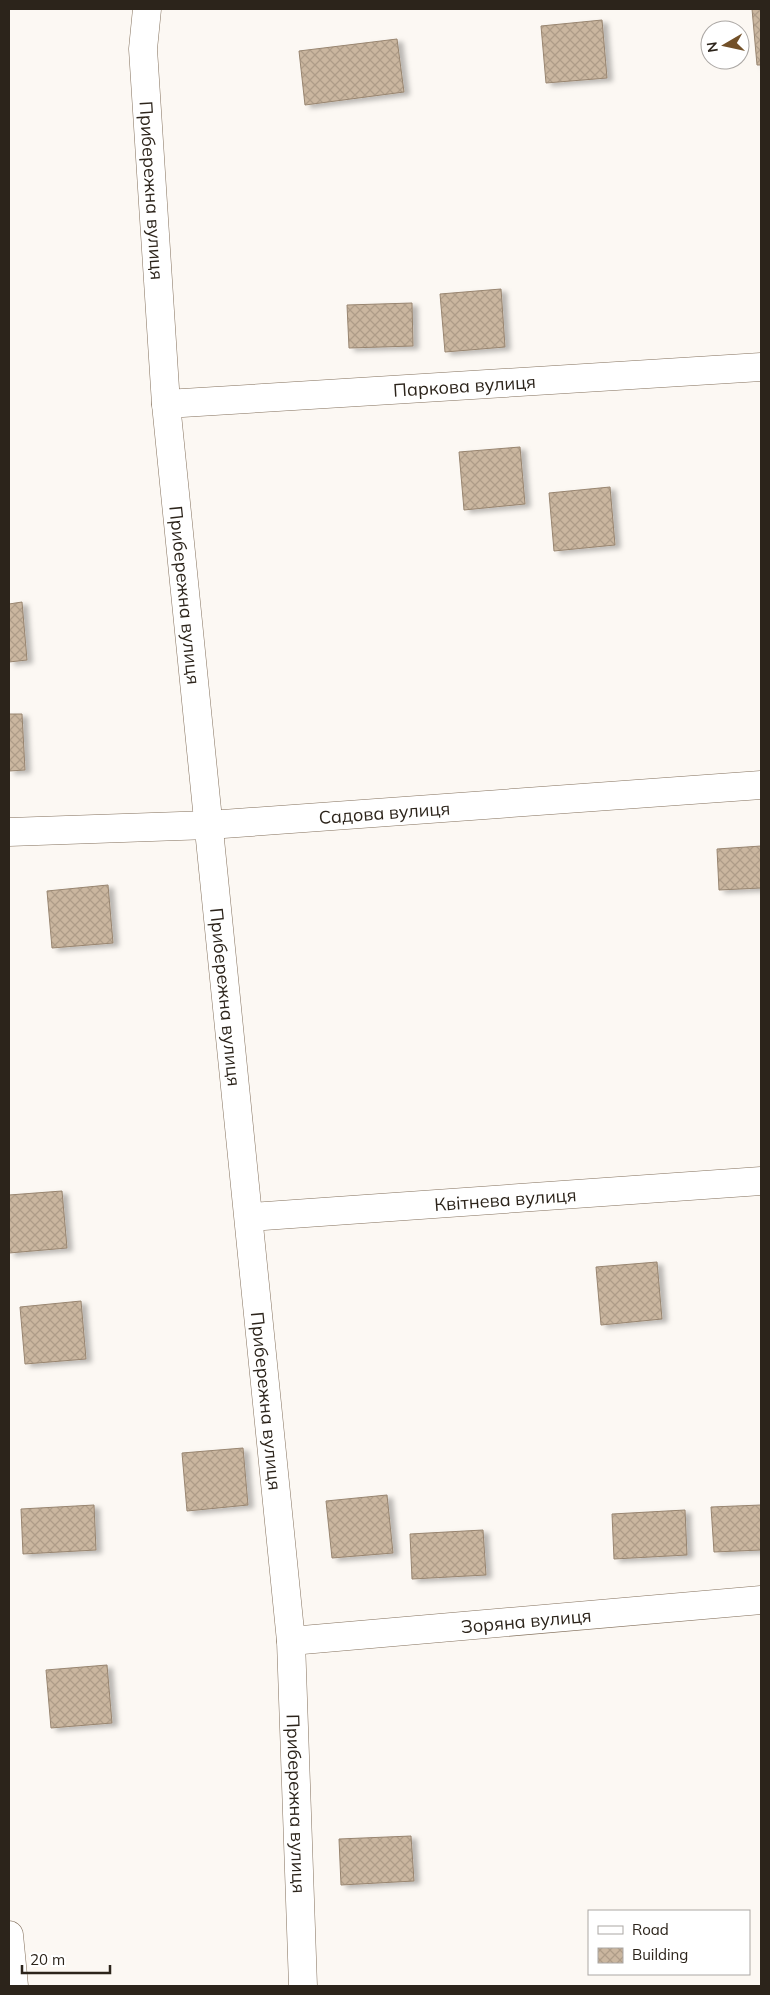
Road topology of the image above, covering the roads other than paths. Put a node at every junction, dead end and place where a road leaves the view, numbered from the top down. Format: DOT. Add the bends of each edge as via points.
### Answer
graph roads {
  1 [pos="147,9"];
  2 [pos="761,367"];
  3 [pos="166,404"];
  4 [pos="761,785"];
  5 [pos="208,825"];
  6 [pos="9,832"];
  7 [pos="761,1181"];
  8 [pos="250,1217"];
  9 [pos="761,1600"];
  10 [pos="291,1641"];
  11 [pos="9,1935"];
  12 [pos="14,1986"];
  13 [pos="303,1986"];
  1 -- 3 [label="street, Прибережна вулиця" via="143,49"];
  2 -- 3 [label="street, Паркова вулиця"];
  3 -- 5 [label="street, Прибережна вулиця"];
  4 -- 5 [label="street, Садова вулиця"];
  5 -- 6 [label="street, Садова вулиця"];
  5 -- 8 [label="street, Прибережна вулиця"];
  7 -- 8 [label="street, Квітнева вулиця"];
  8 -- 10 [label="street, Прибережна вулиця"];
  9 -- 10 [label="street, Зоряна вулиця"];
  10 -- 13 [label="street, Прибережна вулиця"];
  11 -- 12 [label="street"];
}
